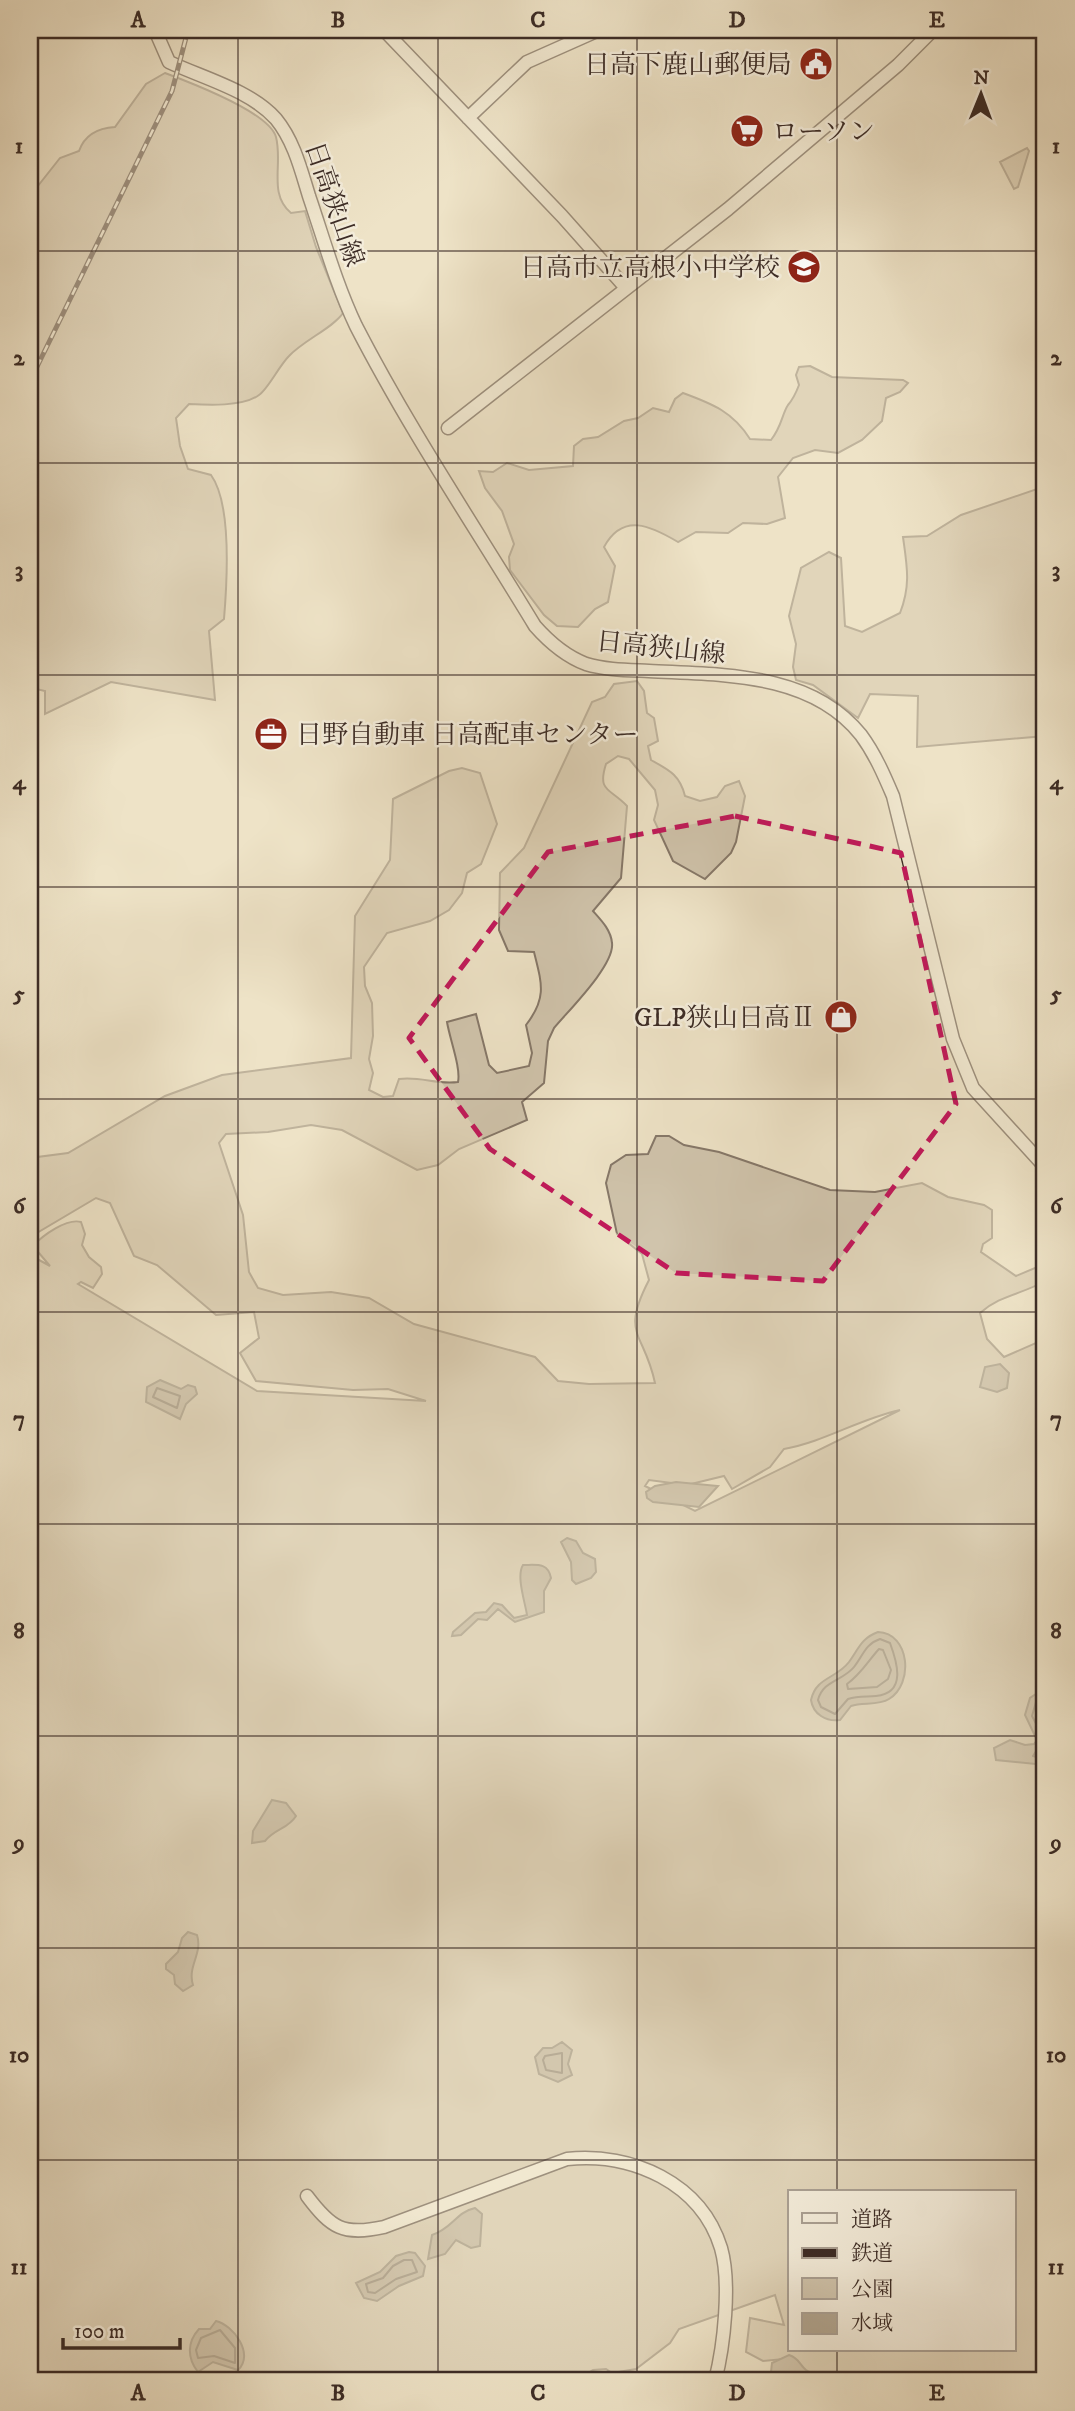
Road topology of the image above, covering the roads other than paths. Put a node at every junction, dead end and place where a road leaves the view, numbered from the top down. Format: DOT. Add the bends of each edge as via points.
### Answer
graph roads {
  1 [pos="155,30"];
  2 [pos="384,30"];
  3 [pos="599,30"];
  4 [pos="933,30"];
  5 [pos="468,118"];
  6 [pos="626,288"];
  7 [pos="448,428"];
  8 [pos="1045,1167"];
  9 [pos="307,2196"];
  10 [pos="715,2381"];
  1 -- 8 [label="street, 日高狭山線" via="169,62 259,105 287,136 356,325 454,494 548,640 586,664 740,677 792,688 829,707 860,734 893,796 963,1068 983,1101"];
  2 -- 5 [label="street"];
  3 -- 5 [label="street" via="527,62"];
  4 -- 6 [label="street" via="727,209"];
  5 -- 6 [label="street"];
  6 -- 7 [label="street"];
  9 -- 10 [label="street" via="333,2225 362,2232 567,2159 620,2162 655,2174 695,2201 722,2252 725,2289"];
}
